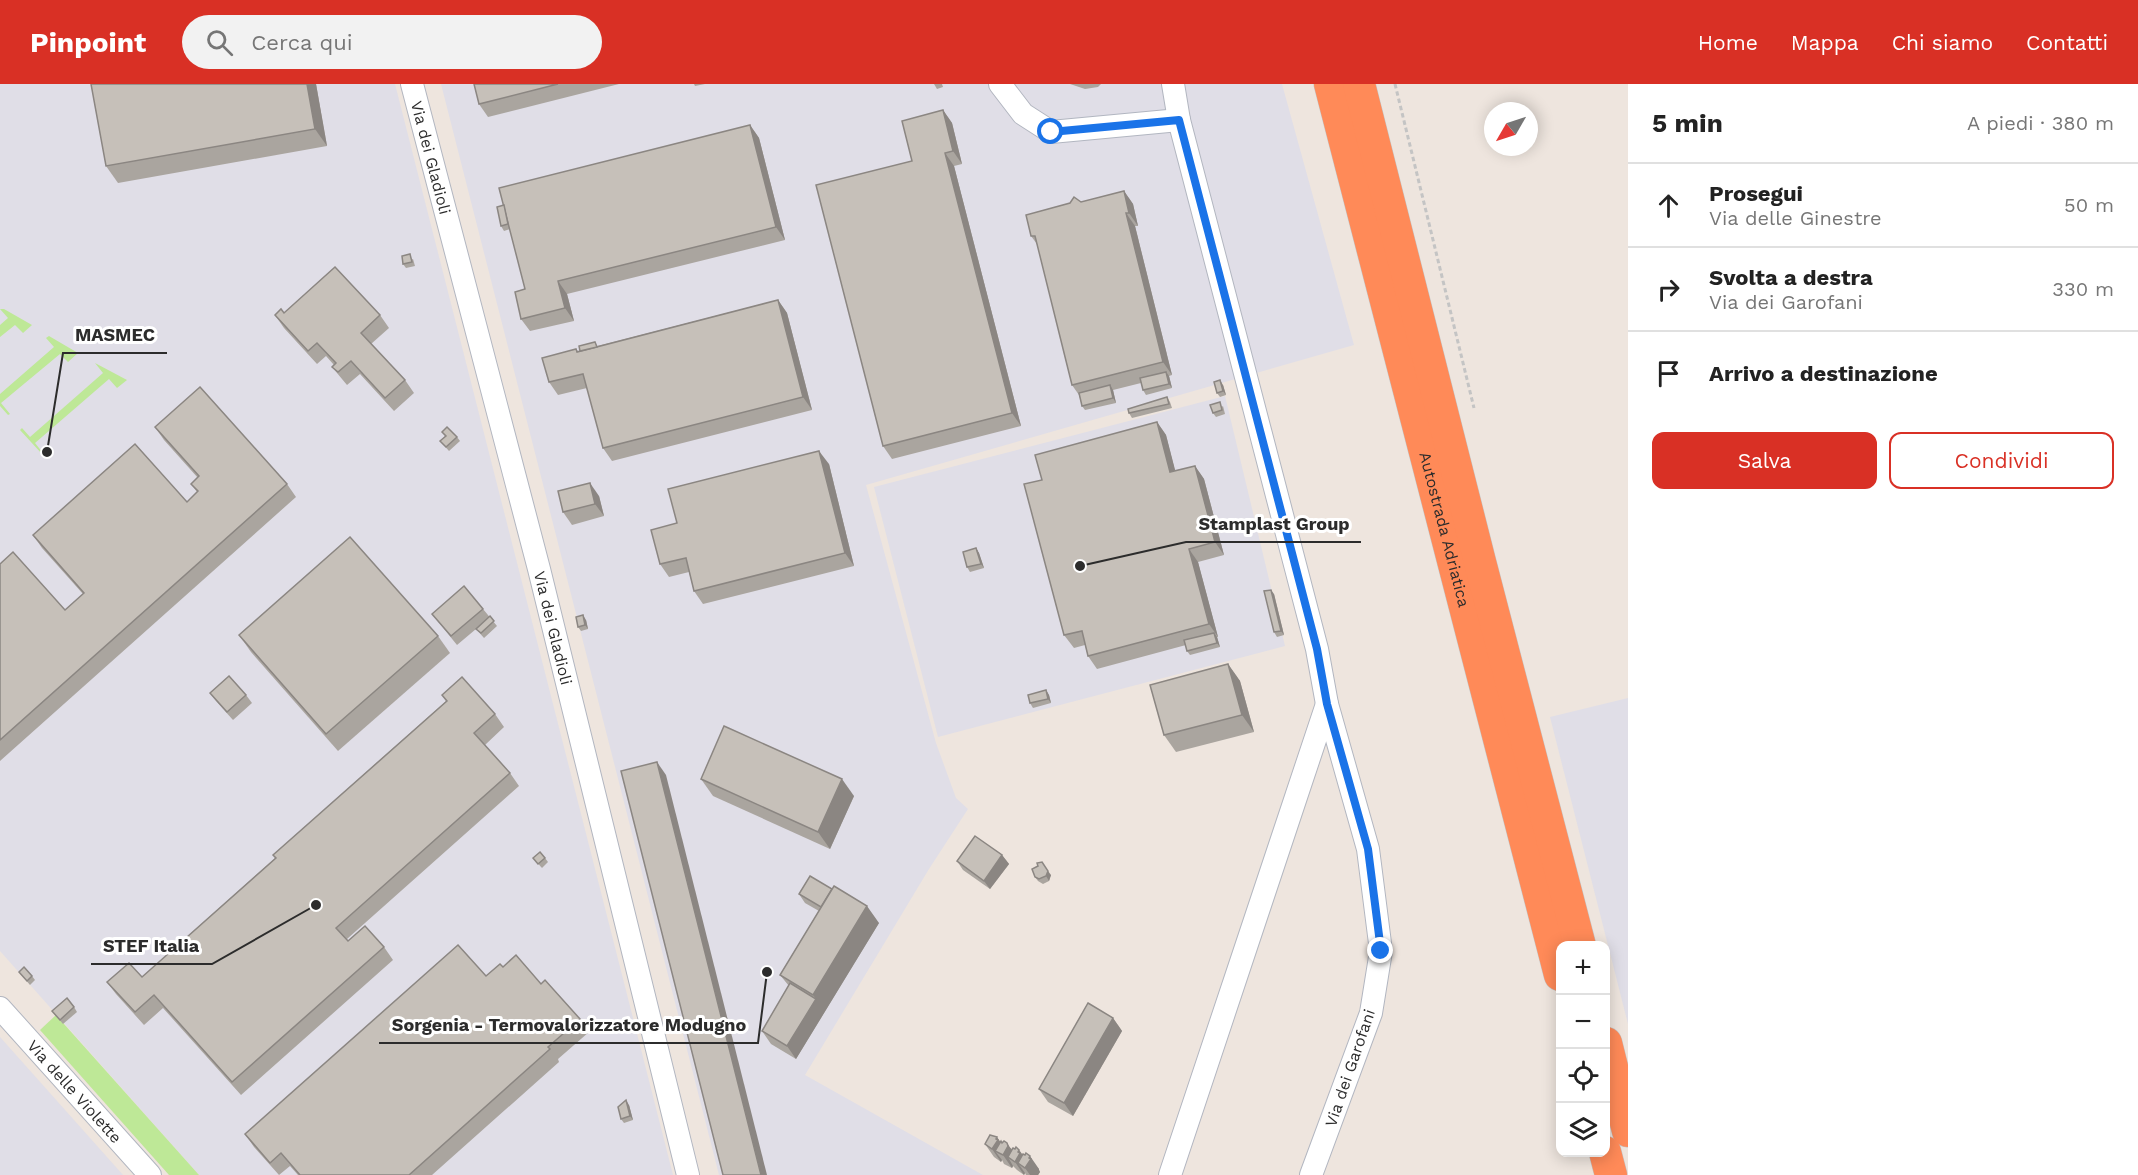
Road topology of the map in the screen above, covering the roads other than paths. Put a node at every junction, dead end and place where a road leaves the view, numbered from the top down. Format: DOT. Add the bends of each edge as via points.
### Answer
graph roads {
  1 [pos="412,84"];
  2 [pos="1000,84"];
  3 [pos="1173,84"];
  4 [pos="1330,84"];
  5 [pos="1359,84"];
  6 [pos="1179,120"];
  7 [pos="1327,704"];
  8 [pos="1579,941"];
  9 [pos="1556,960"];
  10 [pos="0,1008"];
  11 [pos="1607,1049"];
  12 [pos="1628,1131"];
  13 [pos="1606,1157"];
  14 [pos="150,1175"];
  15 [pos="688,1175"];
  16 [pos="1170,1175"];
  17 [pos="1311,1175"];
  18 [pos="1611,1175"];
  1 -- 15 [label="street, Via dei Gladioli" via="539,569"];
  2 -- 6 [label="street" via="1023,114 1051,132"];
  3 -- 6 [label="street, Via dei Garofani"];
  4 -- 9 [label="highway, Autostrada Adriatica"];
  5 -- 8 [label="highway, Autostrada Adriatica"];
  6 -- 7 [label="street, Via dei Garofani" via="1317,649"];
  7 -- 16 [label="street"];
  7 -- 17 [label="street, Via dei Garofani" via="1368,849 1381,951 1371,1013"];
  10 -- 14 [label="street, Via delle Violette"];
  11 -- 12 [label="highway"];
  13 -- 18 [label="highway"];
}
